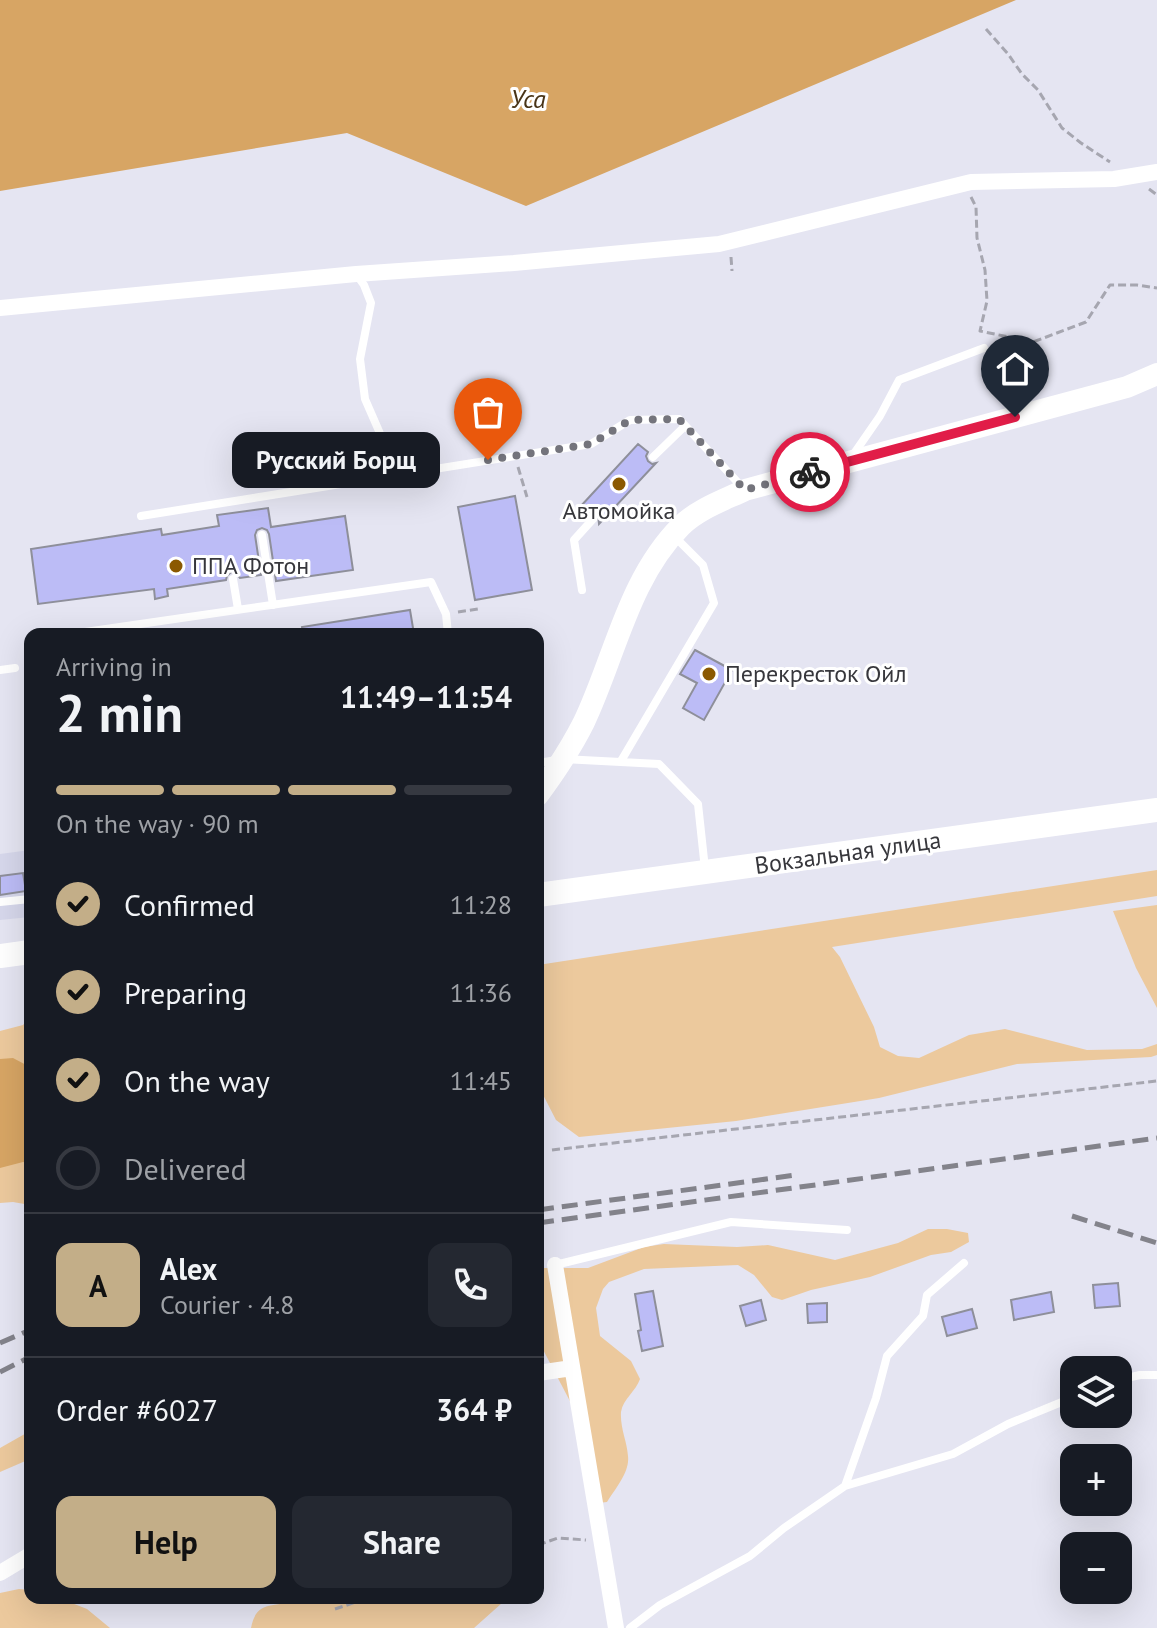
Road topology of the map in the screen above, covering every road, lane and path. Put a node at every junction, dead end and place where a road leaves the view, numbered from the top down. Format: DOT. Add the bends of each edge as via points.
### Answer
graph roads {
  1 [pos="986,29"];
  2 [pos="1157,172"];
  3 [pos="1128,177"];
  4 [pos="965,184"];
  5 [pos="356,274"];
  6 [pos="1157,288"];
  7 [pos="0,308"];
  8 [pos="984,348"];
  9 [pos="1157,374"];
  10 [pos="685,426"];
  11 [pos="512,456"];
  12 [pos="653,457"];
  13 [pos="848,462"];
  14 [pos="414,471"];
  15 [pos="745,490"];
  16 [pos="527,497"];
  17 [pos="141,516"];
  18 [pos="593,519"];
  19 [pos="262,535"];
  20 [pos="674,536"];
  21 [pos="233,579"];
  22 [pos="582,590"];
  23 [pos="273,605"];
  24 [pos="238,609"];
  25 [pos="478,609"];
  26 [pos="446,614"];
  27 [pos="112,628"];
  28 [pos="447,628"];
  29 [pos="15,668"];
  30 [pos="0,670"];
  31 [pos="563,759"];
  32 [pos="621,761"];
  33 [pos="544,762"];
  34 [pos="544,786"];
  35 [pos="1157,810"];
  36 [pos="705,872"];
  37 [pos="544,894"];
  38 [pos="24,900"];
  39 [pos="0,902"];
  40 [pos="24,953"];
  41 [pos="0,956"];
  42 [pos="1157,1081"];
  43 [pos="544,1152"];
  44 [pos="847,1230"];
  45 [pos="964,1263"];
  46 [pos="555,1265"];
  47 [pos="572,1368"];
  48 [pos="544,1372"];
  49 [pos="1157,1375"];
  50 [pos="1132,1377"];
  51 [pos="1060,1403"];
  52 [pos="845,1486"];
  53 [pos="601,1541"];
  54 [pos="544,1543"];
  55 [pos="24,1559"];
  56 [pos="0,1573"];
  57 [pos="350,1604"];
  58 [pos="335,1609"];
  59 [pos="616,1628"];
  60 [pos="630,1628"];
  1 -- 3 [label="path" via="1038,90 1062,128"];
  2 -- 3 [label="street"];
  3 -- 4 [label="street"];
  4 -- 5 [label="street" via="719,244"];
  4 -- 6 [label="path" via="976,207 985,270 987,301 980,331 1033,342 1086,322 1110,285"];
  5 -- 7 [label="street"];
  5 -- 14 [label="lane" via="371,303 360,359 365,399 382,438"];
  8 -- 13 [label="lane" via="899,380"];
  9 -- 13 [label="street" via="1127,387"];
  10 -- 11 [label="lane" via="679,419 630,420 591,444"];
  10 -- 12 [label="lane"];
  10 -- 15 [label="lane"];
  11 -- 14 [label="lane"];
  11 -- 16 [label="path"];
  13 -- 15 [label="street"];
  14 -- 17 [label="lane"];
  15 -- 20 [label="street" via="713,505"];
  18 -- 22 [label="lane" via="574,540"];
  19 -- 23 [label="lane"];
  20 -- 31 [label="street" via="639,585 584,722"];
  20 -- 32 [label="lane" via="703,565 714,603"];
  21 -- 24 [label="lane"];
  23 -- 24 [label="lane"];
  23 -- 26 [label="lane" via="431,582"];
  24 -- 27 [label="lane"];
  25 -- 26 [label="path"];
  26 -- 28 [label="lane"];
  29 -- 30 [label="lane"];
  31 -- 32 [label="lane"];
  31 -- 33 [label="lane"];
  31 -- 34 [label="street"];
  32 -- 36 [label="lane" via="659,764 698,804"];
  35 -- 36 [label="main road, Вокзальная улица"];
  36 -- 37 [label="main road, Вокзальная улица"];
  38 -- 39 [label="lane"];
  40 -- 41 [label="main road"];
  42 -- 43 [label="path"];
  44 -- 46 [label="lane" via="731,1222"];
  45 -- 52 [label="lane" via="927,1295 923,1316 887,1356"];
  46 -- 47 [label="street"];
  47 -- 48 [label="street"];
  47 -- 53 [label="street"];
  49 -- 50 [label="lane"];
  51 -- 52 [label="lane" via="953,1454"];
  52 -- 60 [label="lane" via="750,1556 660,1605"];
  53 -- 54 [label="path" via="558,1538"];
  53 -- 59 [label="street"];
  55 -- 56 [label="street"];
  57 -- 58 [label="path"];
}
